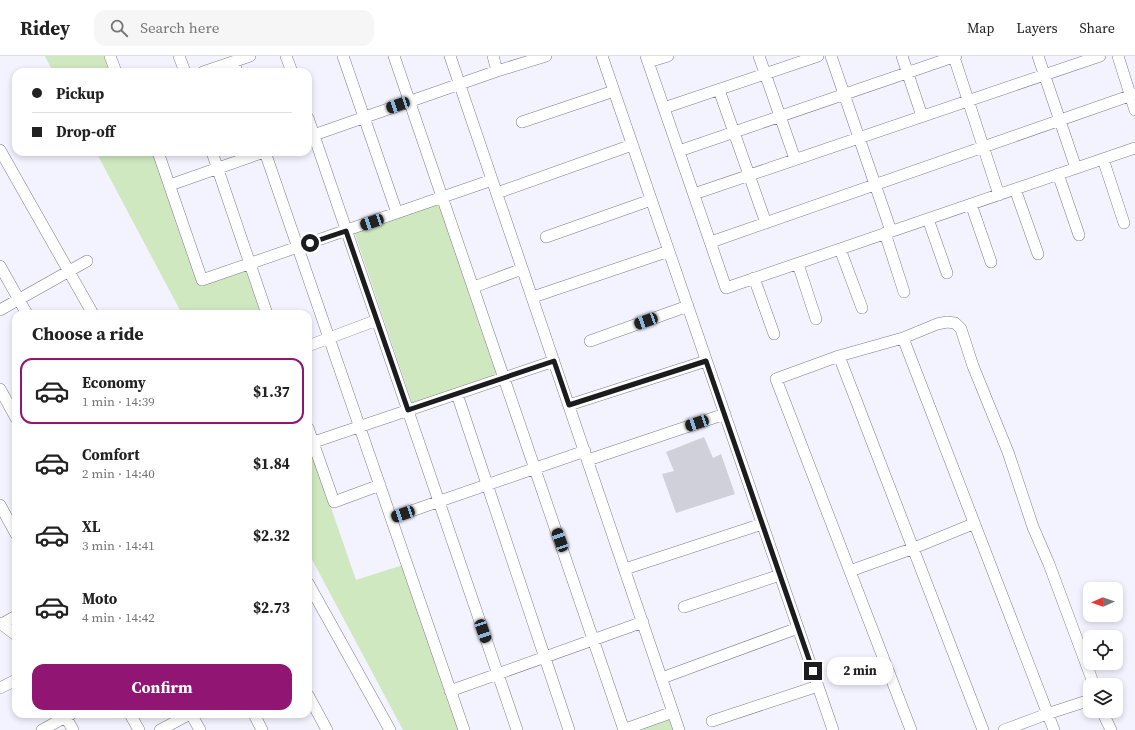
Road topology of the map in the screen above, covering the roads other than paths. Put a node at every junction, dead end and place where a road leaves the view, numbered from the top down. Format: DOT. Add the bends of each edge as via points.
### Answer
graph roads {
  1 [pos="110,56"];
  2 [pos="179,56"];
  3 [pos="286,56"];
  4 [pos="343,56"];
  5 [pos="394,56"];
  6 [pos="450,56"];
  7 [pos="493,56"];
  8 [pos="602,56"];
  9 [pos="668,56"];
  10 [pos="759,56"];
  11 [pos="818,56"];
  12 [pos="831,56"];
  13 [pos="902,56"];
  14 [pos="955,56"];
  15 [pos="1038,56"];
  16 [pos="1100,56"];
  17 [pos="1118,56"];
  18 [pos="247,57"];
  19 [pos="540,57"];
  20 [pos="647,59"];
  21 [pos="235,67"];
  22 [pos="114,68"];
  23 [pos="183,68"];
  24 [pos="290,68"];
  25 [pos="497,71"];
  26 [pos="907,73"];
  27 [pos="766,74"];
  28 [pos="1045,75"];
  29 [pos="459,84"];
  30 [pos="719,90"];
  31 [pos="614,91"];
  32 [pos="844,94"];
  33 [pos="1133,95"];
  34 [pos="410,101"];
  35 [pos="968,101"];
  36 [pos="664,108"];
  37 [pos="1135,110"];
  38 [pos="781,116"];
  39 [pos="922,116"];
  40 [pos="364,117"];
  41 [pos="1060,120"];
  42 [pos="522,122"];
  43 [pos="733,132"];
  44 [pos="312,136"];
  45 [pos="859,138"];
  46 [pos="312,139"];
  47 [pos="632,145"];
  48 [pos="983,147"];
  49 [pos="1135,148"];
  50 [pos="0,150"];
  51 [pos="679,151"];
  52 [pos="159,156"];
  53 [pos="214,156"];
  54 [pos="252,156"];
  55 [pos="265,156"];
  56 [pos="795,159"];
  57 [pos="1103,159"];
  58 [pos="218,168"];
  59 [pos="1076,168"];
  60 [pos="1058,174"];
  61 [pos="749,175"];
  62 [pos="492,180"];
  63 [pos="170,185"];
  64 [pos="875,185"];
  65 [pos="1015,189"];
  66 [pos="497,193"];
  67 [pos="694,194"];
  68 [pos="999,195"];
  69 [pos="443,197"];
  70 [pos="651,200"];
  71 [pos="971,204"];
  72 [pos="397,213"];
  73 [pos="928,219"];
  74 [pos="766,223"];
  75 [pos="1124,223"];
  76 [pos="346,231"];
  77 [pos="888,232"];
  78 [pos="1079,235"];
  79 [pos="546,237"];
  80 [pos="711,242"];
  81 [pos="298,247"];
  82 [pos="840,249"];
  83 [pos="669,251"];
  84 [pos="1038,254"];
  85 [pos="87,261"];
  86 [pos="991,262"];
  87 [pos="250,264"];
  88 [pos="798,264"];
  89 [pos="0,266"];
  90 [pos="522,269"];
  91 [pos="69,272"];
  92 [pos="947,273"];
  93 [pos="754,278"];
  94 [pos="474,287"];
  95 [pos="904,292"];
  96 [pos="533,297"];
  97 [pos="19,300"];
  98 [pos="688,306"];
  99 [pos="862,308"];
  100 [pos="0,310"];
  101 [pos="25,310"];
  102 [pos="91,310"];
  103 [pos="266,310"];
  104 [pos="816,319"];
  105 [pos="377,320"];
  106 [pos="774,334"];
  107 [pos="329,338"];
  108 [pos="903,338"];
  109 [pos="590,341"];
  110 [pos="312,344"];
  111 [pos="839,356"];
  112 [pos="554,361"];
  113 [pos="706,361"];
  114 [pos="505,378"];
  115 [pos="0,389"];
  116 [pos="457,394"];
  117 [pos="569,405"];
  118 [pos="408,410"];
  119 [pos="12,411"];
  120 [pos="725,414"];
  121 [pos="359,426"];
  122 [pos="312,437"];
  123 [pos="314,442"];
  124 [pos="586,456"];
  125 [pos="536,468"];
  126 [pos="380,485"];
  127 [pos="487,485"];
  128 [pos="439,502"];
  129 [pos="0,505"];
  130 [pos="391,518"];
  131 [pos="762,524"];
  132 [pos="973,524"];
  133 [pos="12,527"];
  134 [pos="914,548"];
  135 [pos="625,569"];
  136 [pos="850,571"];
  137 [pos="780,575"];
  138 [pos="312,591"];
  139 [pos="684,608"];
  140 [pos="12,618"];
  141 [pos="643,622"];
  142 [pos="0,624"];
  143 [pos="798,628"];
  144 [pos="12,631"];
  145 [pos="594,640"];
  146 [pos="545,658"];
  147 [pos="498,674"];
  148 [pos="662,678"];
  149 [pos="1091,678"];
  150 [pos="12,682"];
  151 [pos="818,686"];
  152 [pos="0,688"];
  153 [pos="450,691"];
  154 [pos="312,702"];
  155 [pos="1083,702"];
  156 [pos="674,712"];
  157 [pos="1047,714"];
  158 [pos="62,718"];
  159 [pos="68,718"];
  160 [pos="132,718"];
  161 [pos="183,718"];
  162 [pos="193,718"];
  163 [pos="256,718"];
  164 [pos="1105,718"];
  165 [pos="712,722"];
  166 [pos="42,730"];
  167 [pos="73,730"];
  168 [pos="139,730"];
  169 [pos="160,730"];
  170 [pos="200,730"];
  171 [pos="262,730"];
  172 [pos="327,730"];
  173 [pos="390,730"];
  174 [pos="464,730"];
  175 [pos="517,730"];
  176 [pos="569,730"];
  177 [pos="624,730"];
  178 [pos="680,730"];
  179 [pos="833,730"];
  180 [pos="910,730"];
  181 [pos="983,730"];
  182 [pos="1004,730"];
  183 [pos="1054,730"];
  184 [pos="1111,730"];
  1 -- 22 [label="street"];
  2 -- 23 [label="street"];
  3 -- 24 [label="street"];
  4 -- 40 [label="street"];
  5 -- 34 [label="street"];
  6 -- 29 [label="street"];
  7 -- 25 [label="street"];
  8 -- 31 [label="street"];
  9 -- 20 [label="street"];
  10 -- 27 [label="street"];
  11 -- 27 [label="street"];
  12 -- 32 [label="street"];
  13 -- 26 [label="street"];
  14 -- 26 [label="street"];
  14 -- 35 [label="street"];
  15 -- 28 [label="street"];
  16 -- 28 [label="street"];
  17 -- 33 [label="street"];
  18 -- 21 [label="street"];
  19 -- 25 [label="street"];
  20 -- 36 [label="street"];
  25 -- 29 [label="street"];
  26 -- 32 [label="street"];
  26 -- 39 [label="street"];
  27 -- 30 [label="street"];
  27 -- 38 [label="street"];
  28 -- 35 [label="street"];
  28 -- 41 [label="street"];
  29 -- 34 [label="street"];
  29 -- 62 [label="street"];
  30 -- 36 [label="street"];
  30 -- 43 [label="street"];
  31 -- 42 [label="street"];
  31 -- 47 [label="street"];
  32 -- 38 [label="street"];
  32 -- 45 [label="street"];
  33 -- 37 [label="street"];
  33 -- 41 [label="street"];
  34 -- 40 [label="street"];
  34 -- 69 [label="street"];
  35 -- 39 [label="street"];
  35 -- 48 [label="street"];
  36 -- 51 [label="street"];
  38 -- 43 [label="street"];
  38 -- 56 [label="street"];
  39 -- 45 [label="street"];
  40 -- 44 [label="street"];
  40 -- 72 [label="street"];
  41 -- 48 [label="street"];
  41 -- 59 [label="street"];
  43 -- 51 [label="street"];
  43 -- 61 [label="street"];
  45 -- 56 [label="street"];
  45 -- 64 [label="street"];
  46 -- 76 [label="street"];
  47 -- 66 [label="street"];
  47 -- 70 [label="street"];
  48 -- 64 [label="street"];
  48 -- 68 [label="street"];
  49 -- 57 [label="street"];
  50 -- 91 [label="street"];
  51 -- 67 [label="street"];
  52 -- 63 [label="street"];
  53 -- 58 [label="street"];
  54 -- 58 [label="street"];
  55 -- 81 [label="street"];
  56 -- 61 [label="street"];
  57 -- 59 [label="street"];
  57 -- 75 [label="street"];
  58 -- 63 [label="street"];
  58 -- 87 [label="street"];
  59 -- 60 [label="street"];
  60 -- 65 [label="street"];
  60 -- 78 [label="street"];
  61 -- 67 [label="street"];
  61 -- 74 [label="street"];
  62 -- 66 [label="street"];
  62 -- 69 [label="street"];
  63 -- 87 [label="street" via="202,280"];
  64 -- 74 [label="street"];
  64 -- 77 [label="street"];
  65 -- 68 [label="street"];
  65 -- 84 [label="street"];
  66 -- 90 [label="street"];
  67 -- 80 [label="street"];
  68 -- 71 [label="street"];
  69 -- 72 [label="street"];
  69 -- 94 [label="street"];
  70 -- 79 [label="street"];
  70 -- 83 [label="street"];
  71 -- 73 [label="street"];
  71 -- 86 [label="street"];
  72 -- 76 [label="street"];
  73 -- 77 [label="street"];
  73 -- 92 [label="street"];
  74 -- 80 [label="street"];
  76 -- 81 [label="street"];
  76 -- 105 [label="street"];
  77 -- 82 [label="street"];
  77 -- 95 [label="street"];
  80 -- 93 [label="street" via="726,288"];
  81 -- 87 [label="street"];
  81 -- 107 [label="street"];
  82 -- 88 [label="street"];
  82 -- 99 [label="street"];
  83 -- 96 [label="street"];
  83 -- 98 [label="street"];
  85 -- 91 [label="street"];
  87 -- 103 [label="street"];
  88 -- 93 [label="street"];
  88 -- 104 [label="street"];
  89 -- 97 [label="street"];
  90 -- 94 [label="street"];
  90 -- 96 [label="street"];
  91 -- 97 [label="street"];
  91 -- 102 [label="street"];
  93 -- 106 [label="street"];
  94 -- 114 [label="street"];
  96 -- 112 [label="street"];
  97 -- 100 [label="street"];
  97 -- 101 [label="street"];
  98 -- 109 [label="street"];
  98 -- 113 [label="street"];
  105 -- 107 [label="street"];
  105 -- 118 [label="street"];
  107 -- 110 [label="street"];
  107 -- 121 [label="street"];
  108 -- 111 [label="street"];
  108 -- 132 [label="street"];
  108 -- 149 [label="street" via="947,322 956,323 961,329"];
  111 -- 134 [label="street"];
  111 -- 136 [label="street" via="776,379"];
  112 -- 114 [label="street"];
  112 -- 117 [label="street"];
  113 -- 117 [label="street"];
  113 -- 120 [label="street"];
  114 -- 116 [label="street"];
  114 -- 125 [label="street"];
  115 -- 119 [label="street"];
  116 -- 118 [label="street"];
  116 -- 127 [label="street"];
  117 -- 124 [label="street"];
  118 -- 121 [label="street"];
  118 -- 128 [label="street"];
  120 -- 124 [label="street"];
  120 -- 131 [label="street"];
  121 -- 123 [label="street"];
  121 -- 126 [label="street"];
  122 -- 123 [label="street"];
  123 -- 126 [label="street" via="334,502"];
  124 -- 125 [label="street"];
  124 -- 135 [label="street"];
  125 -- 127 [label="street"];
  125 -- 145 [label="street"];
  126 -- 130 [label="street"];
  127 -- 128 [label="street"];
  127 -- 146 [label="street"];
  128 -- 130 [label="street"];
  128 -- 147 [label="street"];
  129 -- 133 [label="street"];
  130 -- 153 [label="street"];
  131 -- 135 [label="street"];
  131 -- 137 [label="street"];
  132 -- 134 [label="street"];
  132 -- 157 [label="street"];
  134 -- 136 [label="street"];
  134 -- 181 [label="street"];
  135 -- 141 [label="street"];
  136 -- 180 [label="street"];
  137 -- 139 [label="street"];
  137 -- 143 [label="street"];
  138 -- 173 [label="street"];
  140 -- 142 [label="street"];
  141 -- 145 [label="street"];
  141 -- 148 [label="street"];
  142 -- 144 [label="street"];
  143 -- 148 [label="street"];
  143 -- 151 [label="street"];
  145 -- 146 [label="street"];
  145 -- 177 [label="street"];
  146 -- 147 [label="street"];
  146 -- 176 [label="street"];
  147 -- 153 [label="street"];
  147 -- 175 [label="street"];
  148 -- 156 [label="street"];
  150 -- 152 [label="street"];
  151 -- 165 [label="street"];
  151 -- 179 [label="street"];
  153 -- 174 [label="street"];
  154 -- 172 [label="street"];
  155 -- 157 [label="street"];
  156 -- 177 [label="street"];
  156 -- 178 [label="street"];
  157 -- 182 [label="street"];
  157 -- 183 [label="street"];
  158 -- 166 [label="street"];
  159 -- 167 [label="street"];
  160 -- 168 [label="street"];
  161 -- 169 [label="street"];
  162 -- 170 [label="street"];
  163 -- 171 [label="street"];
  164 -- 184 [label="street"];
}
